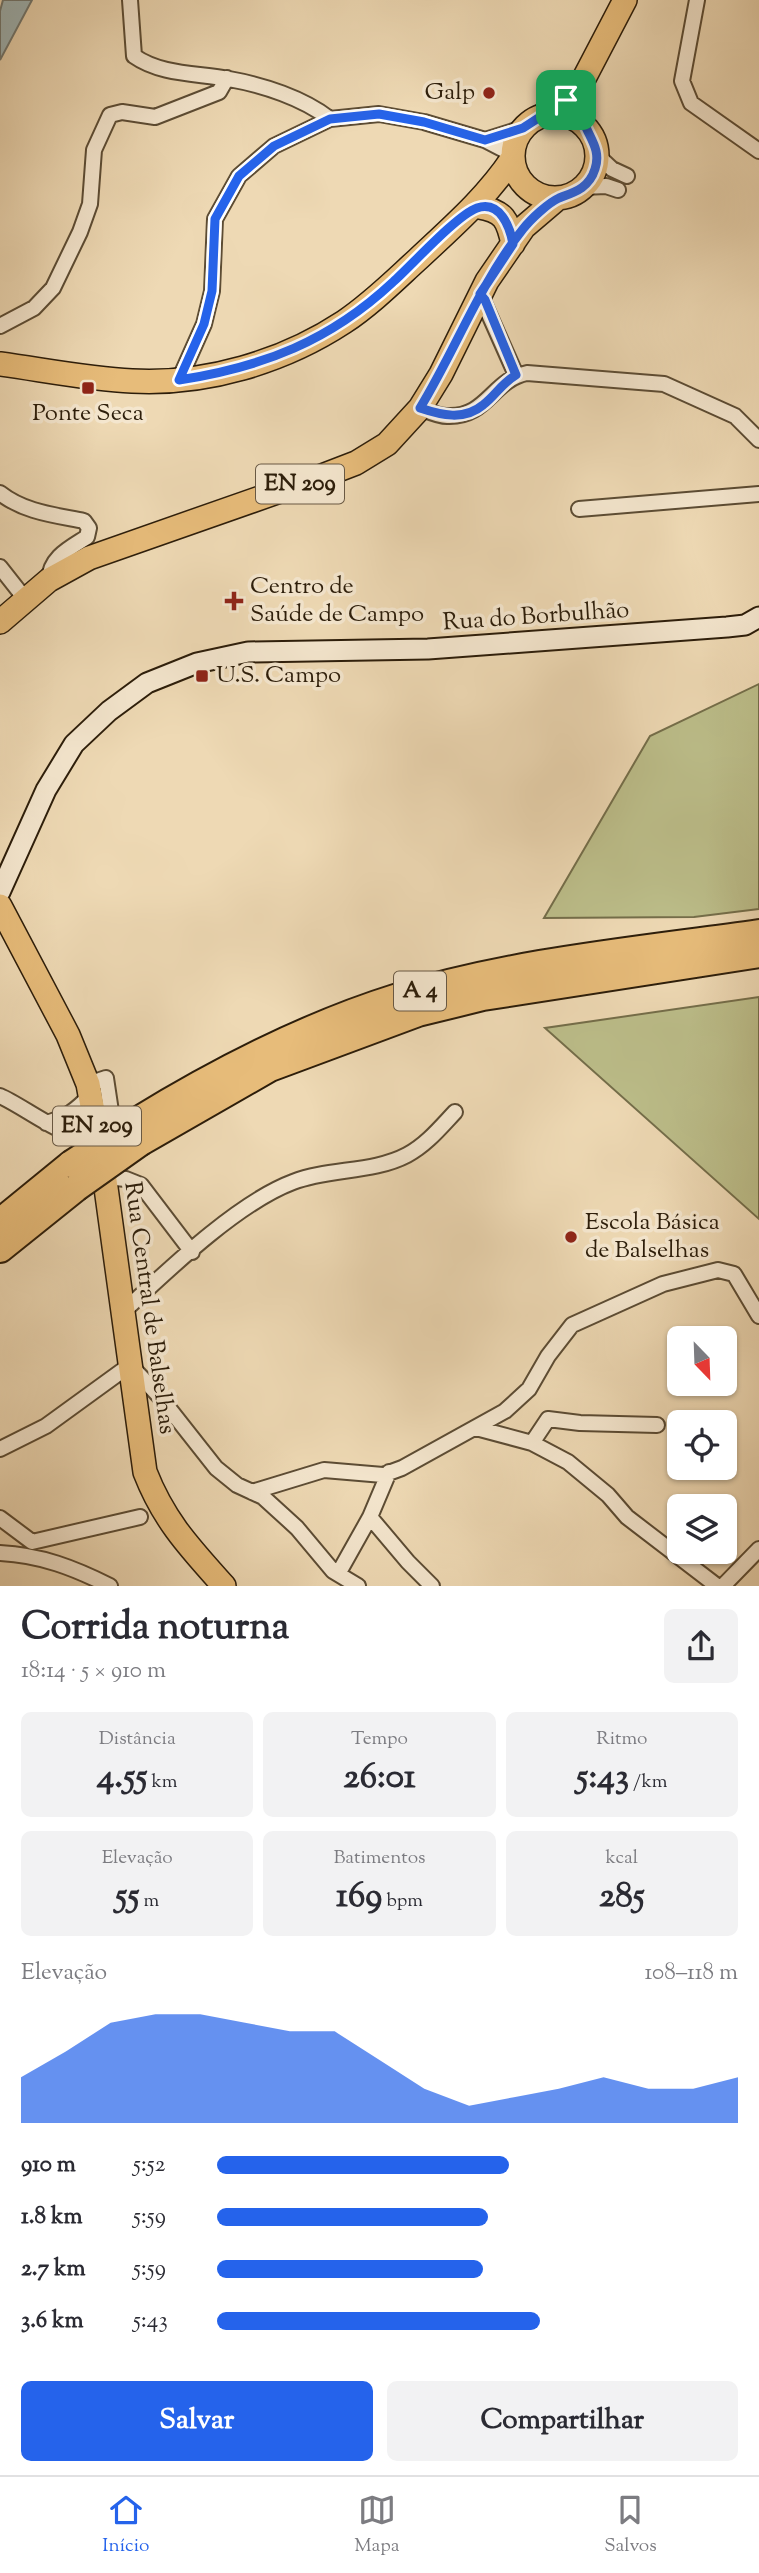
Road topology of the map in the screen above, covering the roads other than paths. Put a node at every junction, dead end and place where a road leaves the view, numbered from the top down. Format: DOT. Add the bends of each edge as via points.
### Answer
graph roads {
  1 [pos="130,0"];
  2 [pos="625,0"];
  3 [pos="698,0"];
  4 [pos="227,78"];
  5 [pos="579,88"];
  6 [pos="543,115"];
  7 [pos="330,119"];
  8 [pos="586,127"];
  9 [pos="523,128"];
  10 [pos="485,140"];
  11 [pos="759,151"];
  12 [pos="597,155"];
  13 [pos="512,157"];
  14 [pos="627,176"];
  15 [pos="525,186"];
  16 [pos="583,187"];
  17 [pos="618,190"];
  18 [pos="558,198"];
  19 [pos="471,212"];
  20 [pos="519,235"];
  21 [pos="480,294"];
  22 [pos="0,326"];
  23 [pos="0,364"];
  24 [pos="516,375"];
  25 [pos="179,380"];
  26 [pos="420,408"];
  27 [pos="759,440"];
  28 [pos="0,493"];
  29 [pos="759,494"];
  30 [pos="579,509"];
  31 [pos="0,567"];
  32 [pos="49,580"];
  33 [pos="26,600"];
  34 [pos="759,604"];
  35 [pos="759,617"];
  36 [pos="0,622"];
  37 [pos="727,627"];
  38 [pos="6,861"];
  39 [pos="0,892"];
  40 [pos="0,906"];
  41 [pos="759,933"];
  42 [pos="759,954"];
  43 [pos="95,1085"];
  44 [pos="0,1096"];
  45 [pos="455,1112"];
  46 [pos="45,1123"];
  47 [pos="97,1131"];
  48 [pos="138,1132"];
  49 [pos="74,1176"];
  50 [pos="113,1177"];
  51 [pos="0,1222"];
  52 [pos="0,1249"];
  53 [pos="192,1252"];
  54 [pos="743,1289"];
  55 [pos="759,1294"];
  56 [pos="123,1312"];
  57 [pos="759,1316"];
  58 [pos="130,1364"];
  59 [pos="656,1425"];
  60 [pos="476,1427"];
  61 [pos="532,1443"];
  62 [pos="0,1449"];
  63 [pos="389,1472"];
  64 [pos="252,1492"];
  65 [pos="140,1517"];
  66 [pos="370,1517"];
  67 [pos="0,1518"];
  68 [pos="30,1548"];
  69 [pos="759,1549"];
  70 [pos="0,1553"];
  71 [pos="338,1574"];
  72 [pos="110,1586"];
  73 [pos="224,1586"];
  74 [pos="358,1586"];
  75 [pos="432,1586"];
  76 [pos="718,1586"];
  77 [pos="723,1586"];
  1 -- 4 [label="street" via="134,56 145,64 182,73"];
  2 -- 5 [label="main road"];
  3 -- 11 [label="street" via="682,81 691,103"];
  4 -- 7 [label="street" via="283,95"];
  4 -- 22 [label="street" via="219,92 155,117 122,112 110,115 94,150 90,204 53,288 34,308"];
  5 -- 6 [label="main road"];
  5 -- 8 [label="main road"];
  6 -- 8 [label="main road" via="566,115"];
  6 -- 9 [label="main road"];
  7 -- 10 [label="street" via="379,114"];
  7 -- 25 [label="street" via="274,146 239,176 215,219 209,302"];
  8 -- 12 [label="main road"];
  9 -- 10 [label="street"];
  9 -- 13 [label="main road"];
  10 -- 13 [label="street"];
  12 -- 14 [label="street"];
  12 -- 16 [label="main road" via="595,169"];
  13 -- 15 [label="main road"];
  13 -- 19 [label="main road"];
  15 -- 18 [label="main road" via="542,196"];
  15 -- 19 [label="main road" via="497,194"];
  15 -- 20 [label="main road, EN 209" via="528,201"];
  16 -- 17 [label="street"];
  16 -- 18 [label="main road"];
  18 -- 20 [label="main road, EN 209"];
  19 -- 20 [label="main road" via="493,209"];
  19 -- 25 [label="main road" via="345,322 264,361"];
  20 -- 21 [label="main road, EN 209"];
  21 -- 24 [label="street"];
  21 -- 26 [label="main road, EN 209"];
  23 -- 25 [label="main road" via="133,381"];
  24 -- 26 [label="street" via="471,412 446,416"];
  24 -- 27 [label="street" via="664,384 735,416"];
  26 -- 32 [label="main road, EN 209" via="387,444 356,463 89,558"];
  28 -- 32 [label="street" via="32,511 84,520 89,528 87,537 59,556"];
  29 -- 30 [label="street"];
  31 -- 33 [label="street"];
  32 -- 33 [label="main road, EN 209"];
  33 -- 36 [label="main road, EN 209"];
  34 -- 37 [label="main road"];
  35 -- 37 [label="main road, Rua do Borbulhão"];
  37 -- 38 [label="main road, Rua do Borbulhão" via="428,649 248,652 197,663 147,683 108,711 74,744"];
  38 -- 39 [label="main road, Rua do Borbulhão"];
  40 -- 43 [label="main road, Rua Central de Balselhas / EN 209"];
  41 -- 48 [label="highway, A 4" via="530,966 399,997 261,1051 178,1095"];
  42 -- 48 [label="highway, A 4" via="483,997 418,1013 270,1068"];
  43 -- 46 [label="street" via="77,1109"];
  43 -- 47 [label="main road, Rua Central de Balselhas / EN 209"];
  43 -- 50 [label="street"];
  44 -- 46 [label="street"];
  45 -- 53 [label="street" via="408,1155 292,1182 232,1218"];
  46 -- 47 [label="street" via="76,1136"];
  47 -- 50 [label="main road, Rua Central de Balselhas / EN 209"];
  48 -- 49 [label="highway, A 4, bridge"];
  49 -- 51 [label="highway, A 4"];
  49 -- 52 [label="highway, A 4"];
  50 -- 53 [label="street" via="141,1185"];
  50 -- 56 [label="main road, Rua Central de Balselhas / EN 209"];
  53 -- 56 [label="street"];
  54 -- 55 [label="street"];
  54 -- 57 [label="street"];
  54 -- 60 [label="street" via="734,1275 718,1270 663,1284 572,1325 529,1389 505,1411"];
  56 -- 58 [label="main road, Rua Central de Balselhas / EN 209"];
  58 -- 62 [label="street" via="46,1426"];
  58 -- 64 [label="street" via="216,1468"];
  58 -- 73 [label="main road, Rua Central de Balselhas / EN 209" via="145,1472 153,1492 176,1531"];
  59 -- 61 [label="street" via="548,1419"];
  60 -- 61 [label="street"];
  60 -- 63 [label="street"];
  61 -- 76 [label="street" via="568,1462 635,1525"];
  63 -- 64 [label="street" via="324,1470"];
  63 -- 66 [label="street"];
  64 -- 71 [label="street" via="285,1516"];
  65 -- 68 [label="street"];
  66 -- 71 [label="street"];
  66 -- 75 [label="street"];
  67 -- 68 [label="street"];
  68 -- 70 [label="street"];
  68 -- 72 [label="street"];
  69 -- 77 [label="street"];
  71 -- 74 [label="street"];
}
